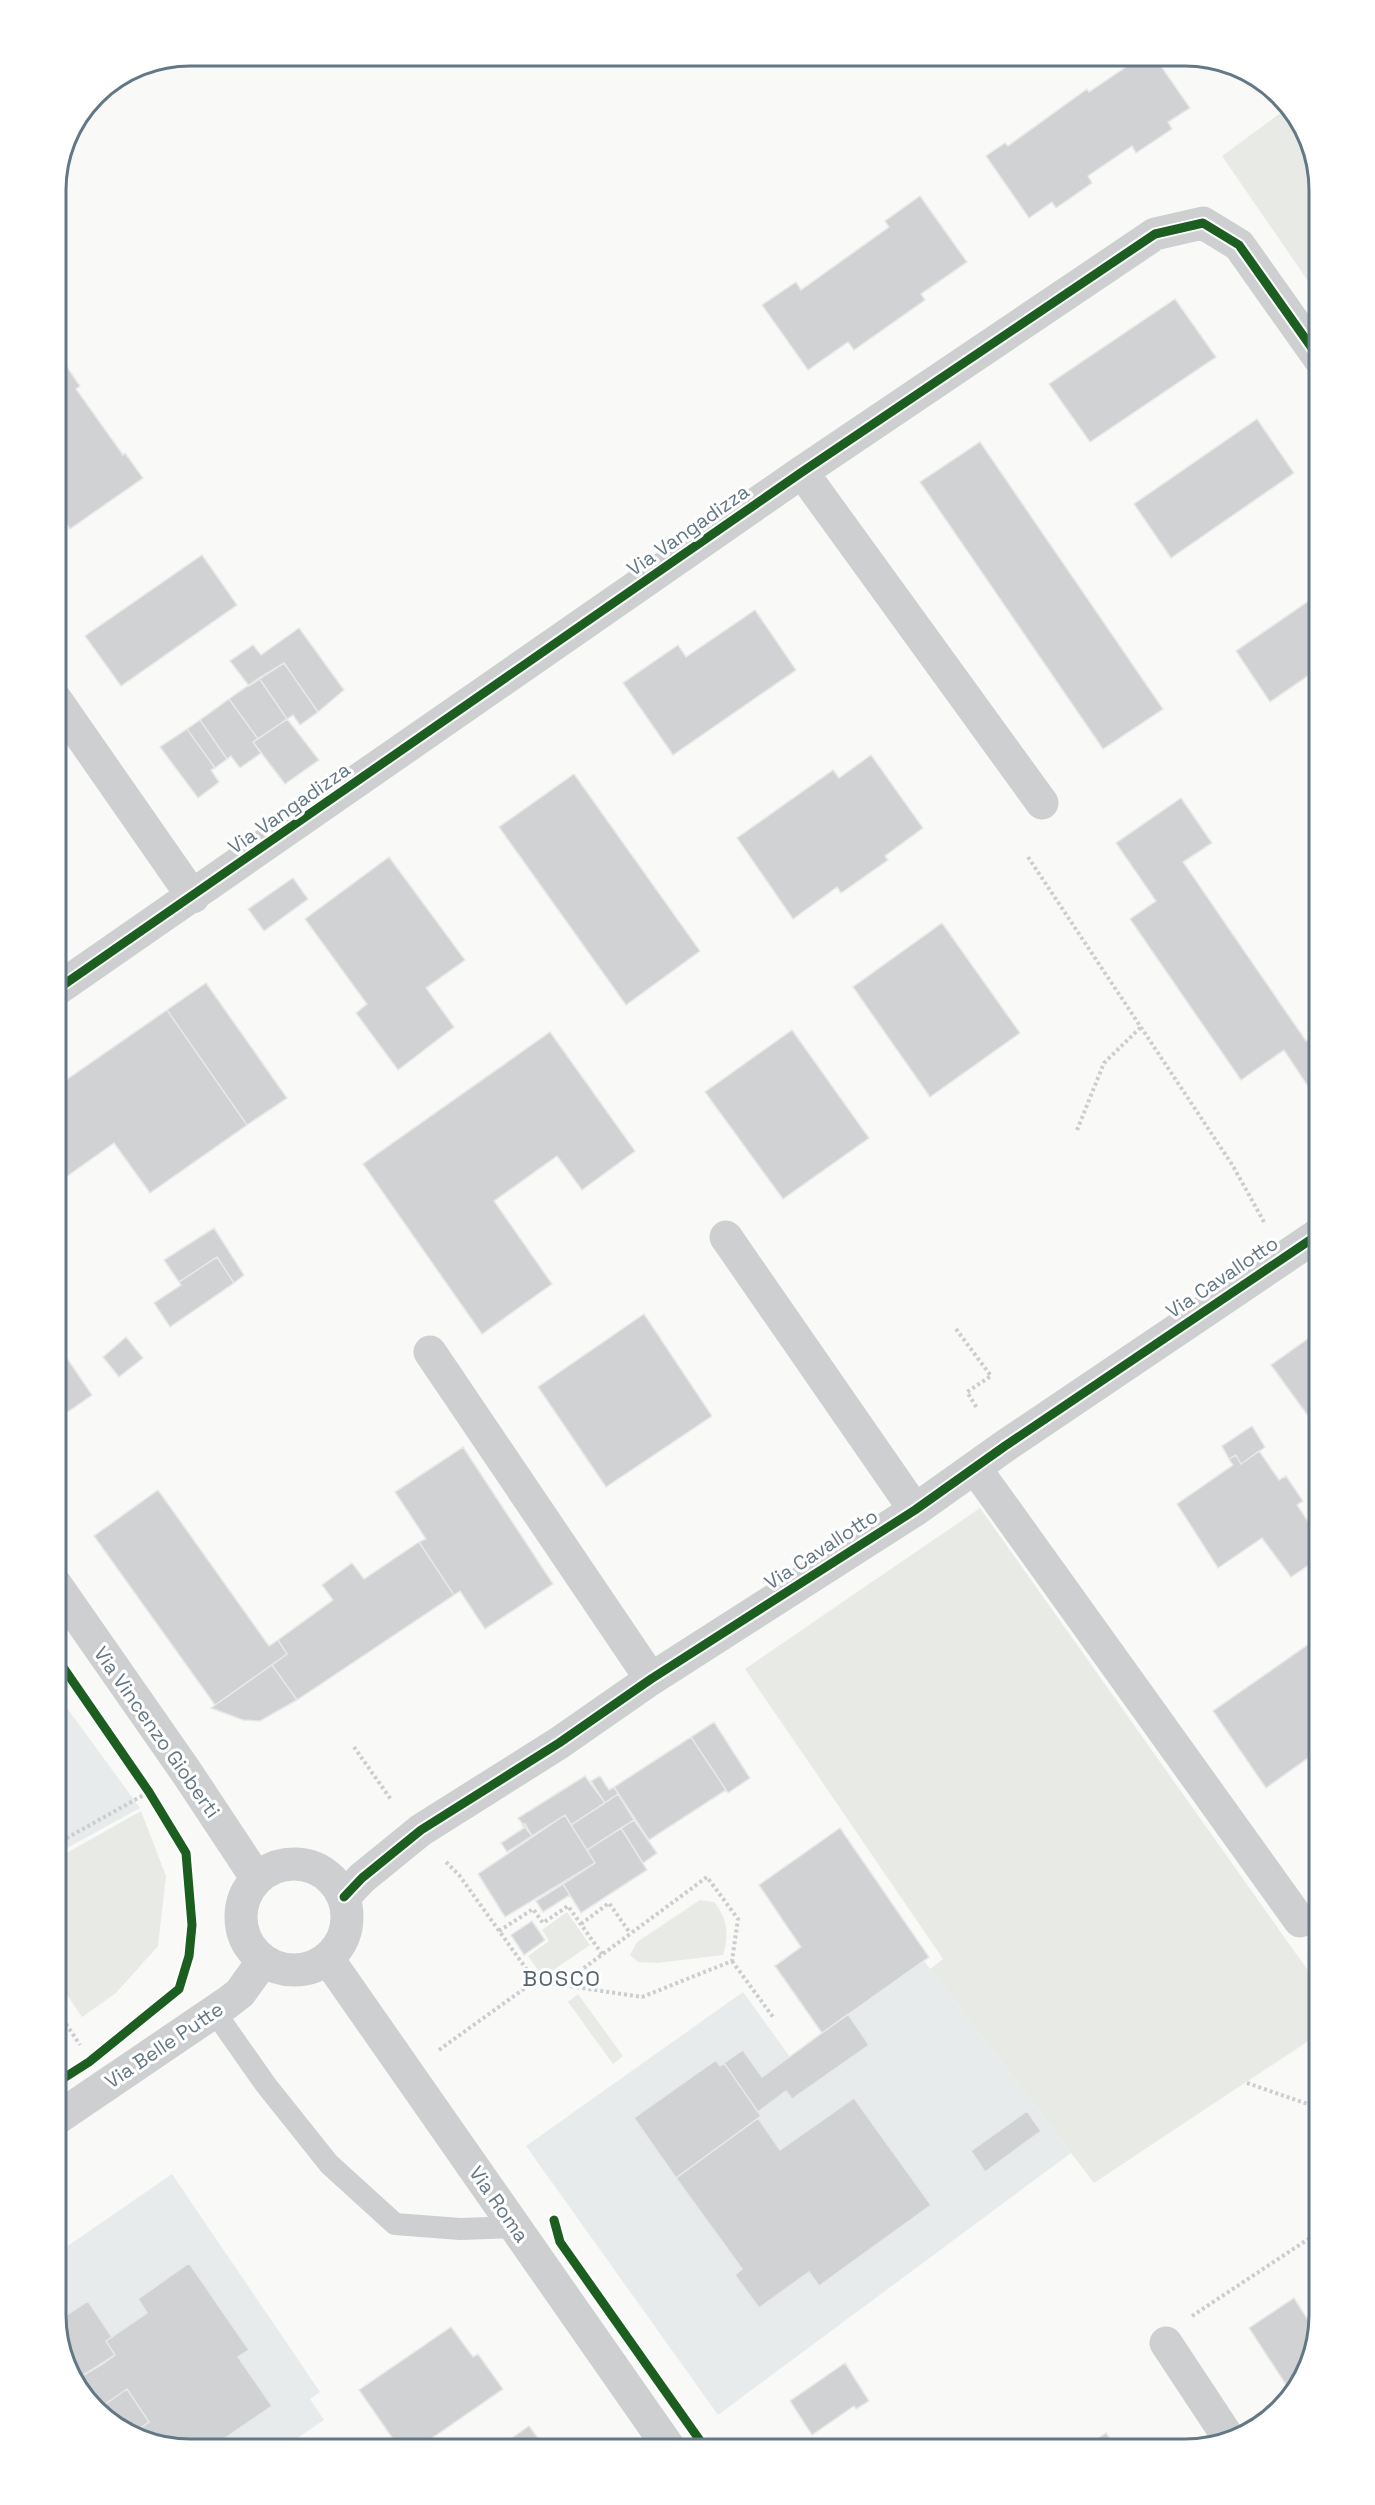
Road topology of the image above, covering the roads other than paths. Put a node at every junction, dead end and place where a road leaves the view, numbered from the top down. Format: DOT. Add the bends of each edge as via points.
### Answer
graph roads {
  1 [pos="1309,343"];
  2 [pos="802,472"];
  3 [pos="66,714"];
  4 [pos="1042,803"];
  5 [pos="193,897"];
  6 [pos="66,983"];
  7 [pos="726,1237"];
  8 [pos="1309,1241"];
  9 [pos="430,1352"];
  10 [pos="975,1468"];
  11 [pos="915,1510"];
  12 [pos="66,1599"];
  13 [pos="651,1679"];
  14 [pos="257,1879"];
  15 [pos="344,1897"];
  16 [pos="1300,1921"];
  17 [pos="328,1959"];
  18 [pos="263,1961"];
  19 [pos="214,2011"];
  20 [pos="66,2112"];
  21 [pos="514,2227"];
  22 [pos="1166,2343"];
  23 [pos="1225,2432"];
  24 [pos="663,2439"];
  1 -- 2 [label="street, Via Vangadizza" via="1239,245 1203,223 1155,234"];
  2 -- 4 [label="street"];
  2 -- 5 [label="street, Via Vangadizza"];
  3 -- 5 [label="street"];
  5 -- 6 [label="street, Via Vangadizza"];
  7 -- 11 [label="street"];
  8 -- 10 [label="street, Via Cavallotto"];
  9 -- 13 [label="street"];
  10 -- 11 [label="street, Via Cavallotto"];
  10 -- 16 [label="street"];
  11 -- 13 [label="street, Via Cavallotto"];
  12 -- 14 [label="street, Via Vincenzo Gioberti"];
  13 -- 15 [label="street, Via Cavallotto" via="559,1743 421,1830"];
  14 -- 15 [label="street" via="271,1868 306,1864 336,1882"];
  14 -- 18 [label="street" via="247,1891 241,1921 244,1936"];
  15 -- 17 [label="street" via="346,1931"];
  17 -- 18 [label="street" via="313,1968 296,1971"];
  17 -- 21 [label="street, Via Roma"];
  18 -- 19 [label="street, Via Belle Putte" via="240,1993"];
  19 -- 20 [label="street, Via Belle Putte"];
  19 -- 21 [label="lane" via="328,2164 395,2224 460,2229"];
  21 -- 24 [label="street, Via Roma"];
  22 -- 23 [label="street"];
}
